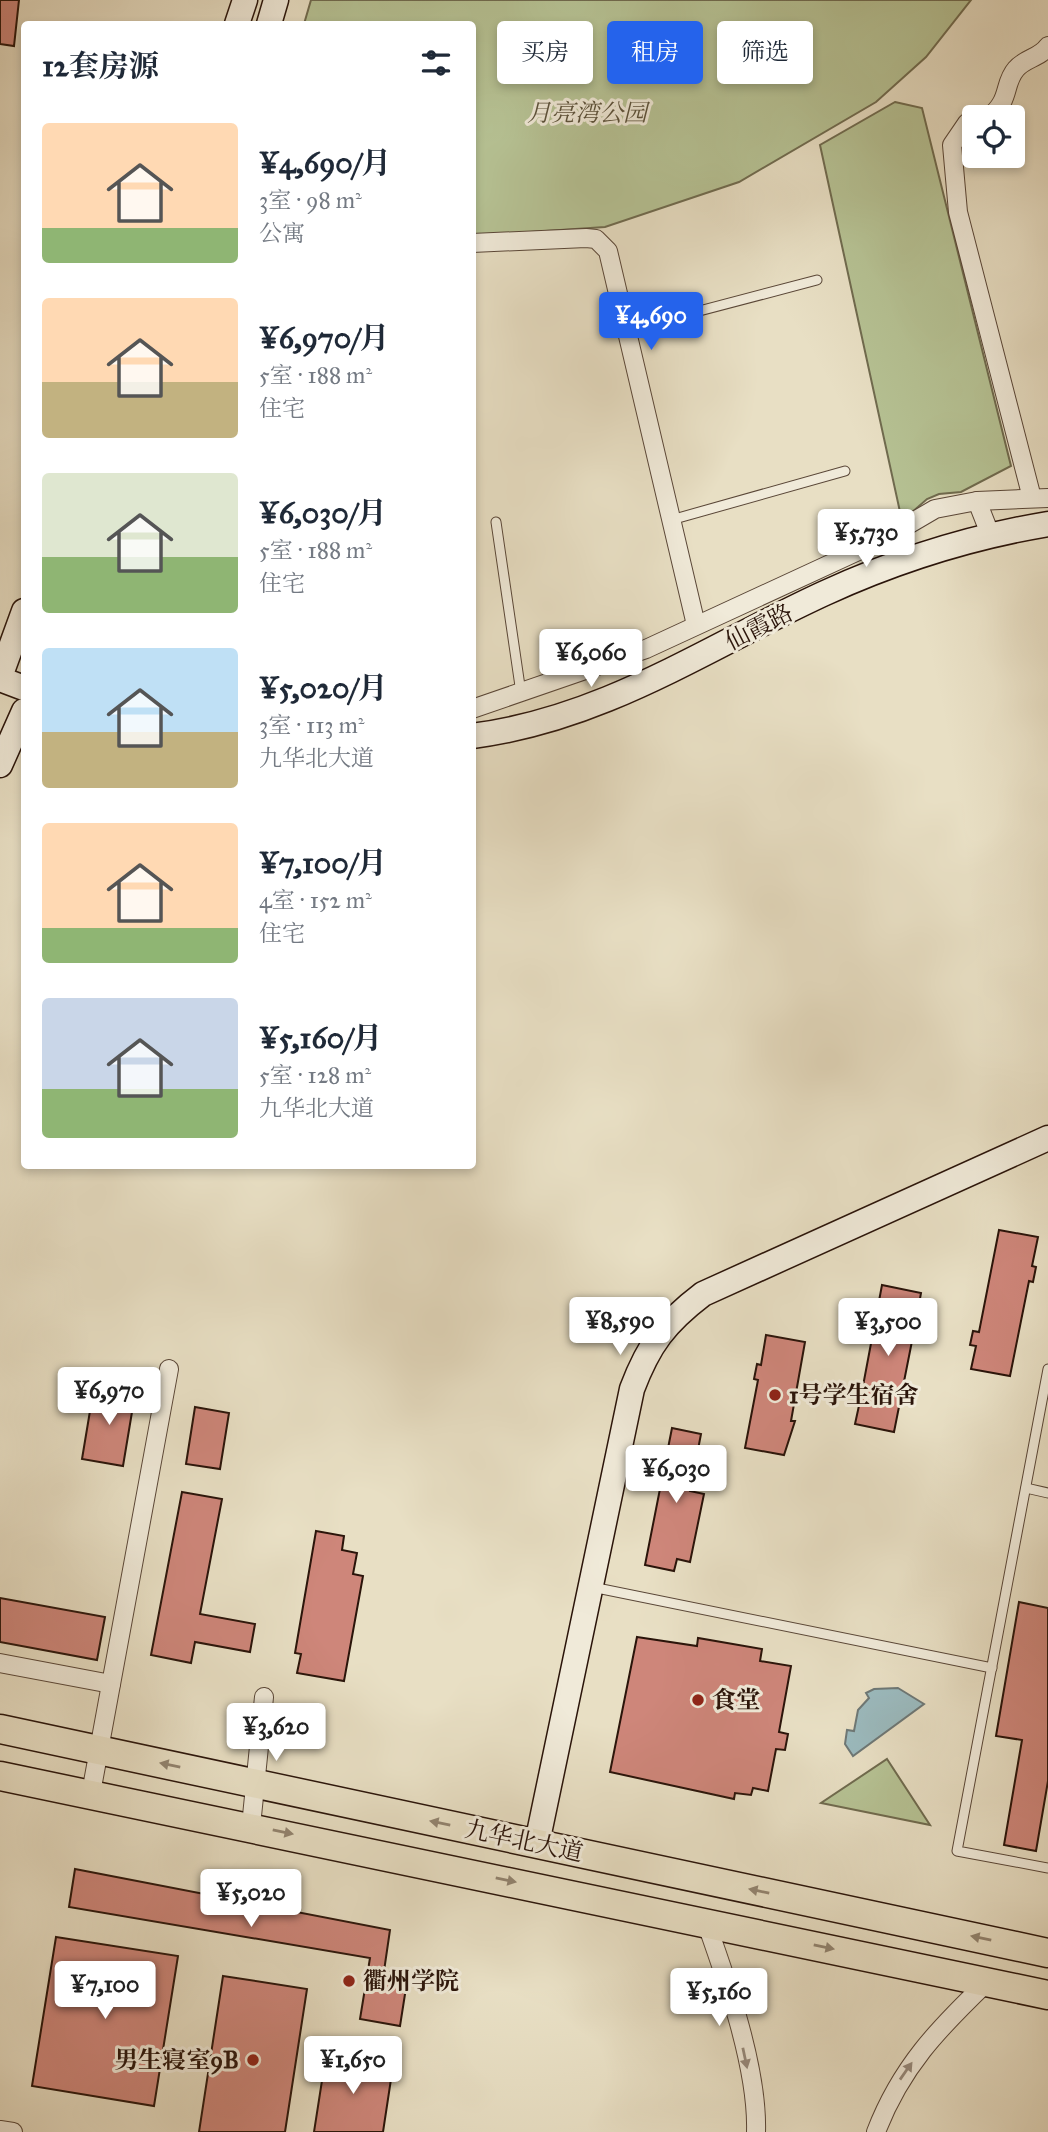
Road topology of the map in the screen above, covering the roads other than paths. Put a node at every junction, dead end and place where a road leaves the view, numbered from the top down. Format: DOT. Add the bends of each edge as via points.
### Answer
graph roads {
  1 [pos="245,0"];
  2 [pos="276,0"];
  3 [pos="238,21"];
  4 [pos="270,21"];
  5 [pos="1048,46"];
  6 [pos="1001,105"];
  7 [pos="962,130"];
  8 [pos="476,243"];
  9 [pos="817,280"];
  10 [pos="627,330"];
  11 [pos="845,471"];
  12 [pos="1040,498"];
  13 [pos="977,500"];
  14 [pos="671,520"];
  15 [pos="496,522"];
  16 [pos="1048,524"];
  17 [pos="990,534"];
  18 [pos="21,619"];
  19 [pos="696,625"];
  20 [pos="0,678"];
  21 [pos="21,687"];
  22 [pos="521,695"];
  23 [pos="476,708"];
  24 [pos="21,718"];
  25 [pos="476,735"];
  26 [pos="0,765"];
  27 [pos="1048,1138"];
  28 [pos="169,1369"];
  29 [pos="1048,1369"];
  30 [pos="1026,1488"];
  31 [pos="1048,1493"];
  32 [pos="591,1587"];
  33 [pos="0,1663"];
  34 [pos="992,1668"];
  35 [pos="111,1684"];
  36 [pos="264,1697"];
  37 [pos="0,1729"];
  38 [pos="99,1750"];
  39 [pos="0,1776"];
  40 [pos="254,1783"];
  41 [pos="91,1793"];
  42 [pos="251,1826"];
  43 [pos="537,1843"];
  44 [pos="1048,1868"];
  45 [pos="706,1922"];
  46 [pos="1048,1953"];
  47 [pos="987,1982"];
  48 [pos="1048,1994"];
  49 [pos="0,2130"];
  50 [pos="13,2132"];
  51 [pos="756,2132"];
  52 [pos="876,2132"];
  1 -- 3 [label="street"];
  2 -- 4 [label="street"];
  5 -- 6 [label="street" via="1013,72"];
  7 -- 12 [label="street" via="952,145 958,212"];
  8 -- 10 [label="street" via="596,239 608,251"];
  9 -- 10 [label="lane"];
  10 -- 14 [label="street"];
  11 -- 14 [label="lane"];
  12 -- 13 [label="street"];
  13 -- 17 [label="street"];
  13 -- 19 [label="street" via="935,509 882,540"];
  14 -- 19 [label="street"];
  15 -- 22 [label="lane"];
  16 -- 17 [label="street, 仙霞路"];
  17 -- 25 [label="street, 仙霞路" via="934,550 826,592 650,682 576,713"];
  18 -- 20 [label="street"];
  19 -- 22 [label="street" via="646,649"];
  20 -- 21 [label="street"];
  22 -- 23 [label="street"];
  24 -- 26 [label="street"];
  27 -- 32 [label="street" via="703,1294 674,1316 647,1350 632,1389"];
  28 -- 35 [label="street"];
  29 -- 30 [label="lane"];
  30 -- 31 [label="lane"];
  30 -- 34 [label="lane"];
  32 -- 34 [label="lane"];
  32 -- 43 [label="street"];
  33 -- 35 [label="street"];
  34 -- 44 [label="lane" via="957,1851"];
  35 -- 38 [label="street"];
  36 -- 40 [label="street"];
  37 -- 38 [label="main road, 九华北大道"];
  40 -- 38 [label="main road, 九华北大道, one-way"];
  38 -- 41 [label="street"];
  39 -- 41 [label="main road, 九华北大道"];
  40 -- 42 [label="street"];
  43 -- 40 [label="main road, 九华北大道, one-way"];
  41 -- 42 [label="main road, 九华北大道"];
  42 -- 45 [label="main road, 九华北大道, one-way"];
  46 -- 43 [label="main road, 九华北大道, one-way"];
  45 -- 47 [label="main road, 九华北大道, one-way"];
  45 -- 51 [label="street, one-way" via="738,2024"];
  47 -- 48 [label="main road, 九华北大道"];
  52 -- 47 [label="street, one-way" via="893,2090 922,2050"];
  49 -- 50 [label="street"];
}
